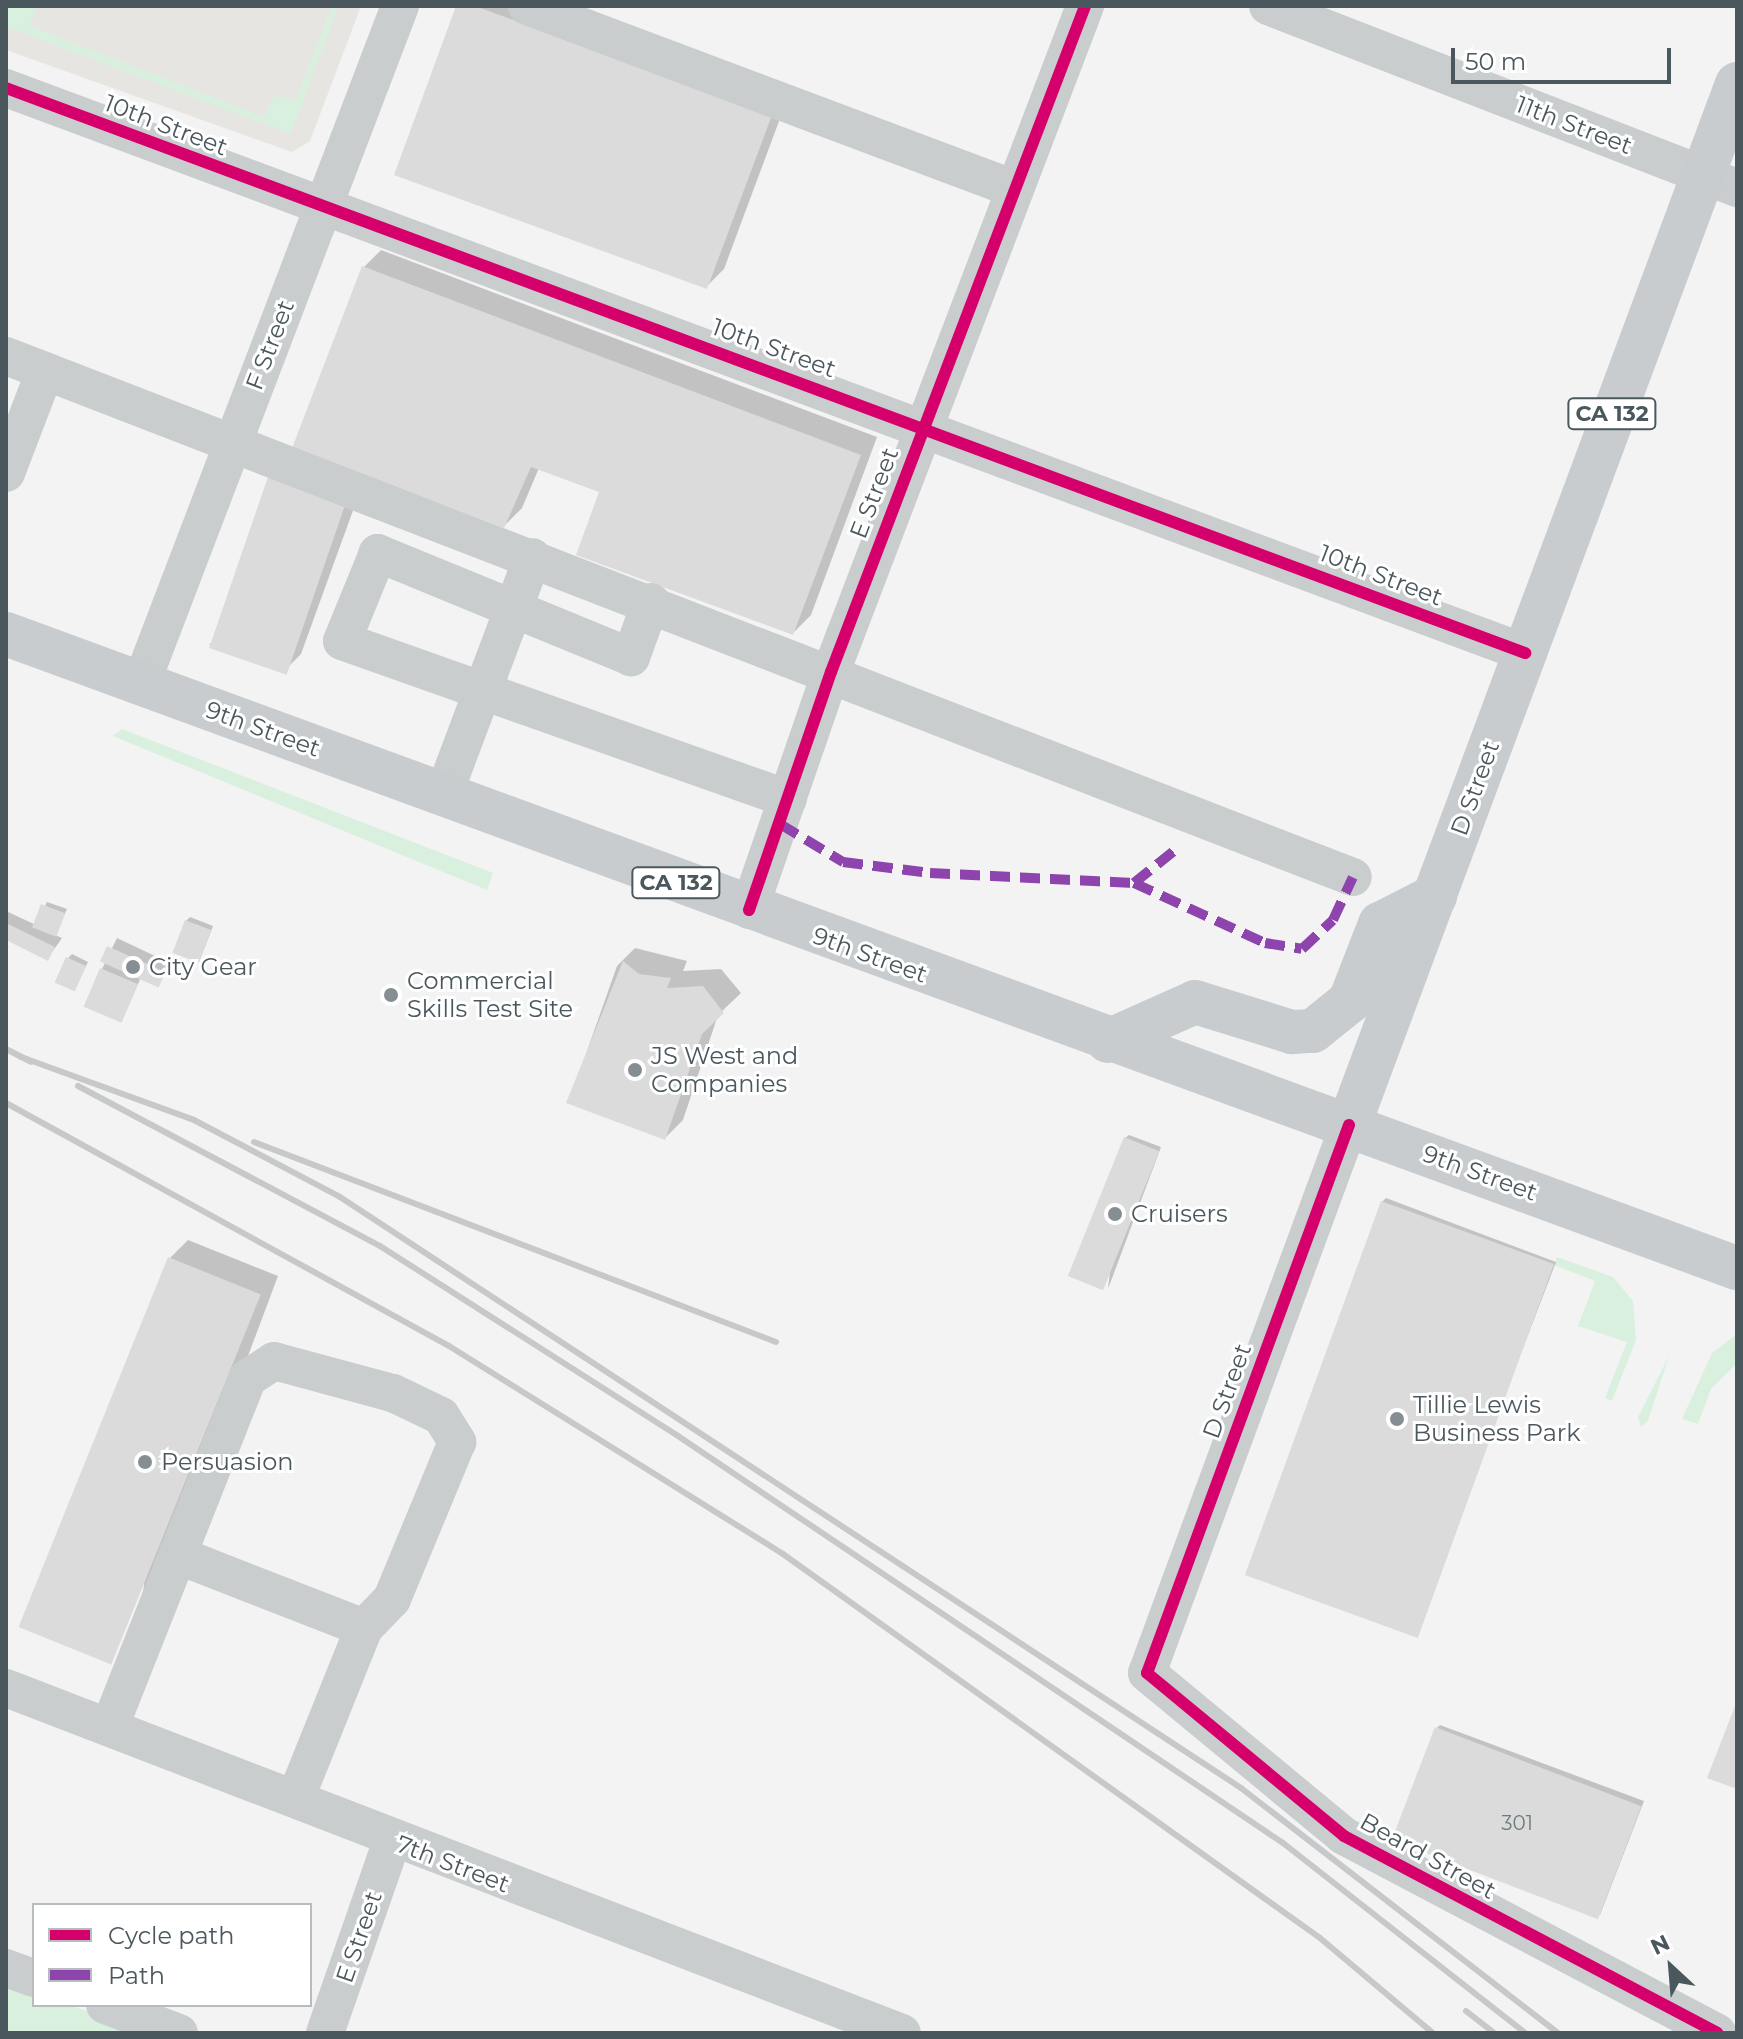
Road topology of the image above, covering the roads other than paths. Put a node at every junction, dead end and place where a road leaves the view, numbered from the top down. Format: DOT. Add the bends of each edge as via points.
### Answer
graph roads {
  1 [pos="400,6"];
  2 [pos="527,6"];
  3 [pos="1085,6"];
  4 [pos="1268,6"];
  5 [pos="1737,84"];
  6 [pos="6,88"];
  7 [pos="1719,181"];
  8 [pos="1012,188"];
  9 [pos="323,207"];
  10 [pos="6,356"];
  11 [pos="45,371"];
  12 [pos="923,426"];
  13 [pos="233,442"];
  14 [pos="6,473"];
  15 [pos="533,557"];
  16 [pos="651,602"];
  17 [pos="512,611"];
  18 [pos="6,634"];
  19 [pos="1525,653"];
  20 [pos="831,672"];
  21 [pos="141,684"];
  22 [pos="480,692"];
  23 [pos="443,796"];
  24 [pos="788,799"];
  25 [pos="1353,877"];
  26 [pos="1435,896"];
  27 [pos="749,910"];
  28 [pos="1108,1041"];
  29 [pos="1349,1125"];
  30 [pos="1737,1268"];
  31 [pos="177,1555"];
  32 [pos="364,1628"];
  33 [pos="1147,1673"];
  34 [pos="6,1688"];
  35 [pos="110,1726"];
  36 [pos="297,1795"];
  37 [pos="392,1841"];
  38 [pos="6,1968"];
  39 [pos="32,1977"];
  40 [pos="110,2007"];
  41 [pos="179,2033"];
  42 [pos="325,2033"];
  43 [pos="902,2033"];
  44 [pos="1717,2033"];
  1 -- 9 [label="street, F Street"];
  2 -- 8 [label="street"];
  3 -- 8 [label="street, E Street"];
  4 -- 7 [label="street, 11th Street"];
  5 -- 7 [label="main road, D Street / CA 132"];
  6 -- 9 [label="street, 10th Street"];
  7 -- 19 [label="main road, D Street / CA 132"];
  8 -- 12 [label="street, E Street"];
  9 -- 12 [label="street, 10th Street"];
  9 -- 13 [label="street, F Street"];
  10 -- 11 [label="street"];
  11 -- 13 [label="street"];
  11 -- 14 [label="street"];
  12 -- 19 [label="street, 10th Street"];
  12 -- 20 [label="street, E Street"];
  13 -- 15 [label="street"];
  13 -- 21 [label="street, F Street"];
  15 -- 16 [label="street"];
  15 -- 17 [label="street"];
  16 -- 17 [label="street" via="631,657"];
  16 -- 20 [label="street"];
  17 -- 22 [label="street"];
  17 -- 22 [label="street" via="378,553 342,641"];
  18 -- 21 [label="main road, 9th Street / CA 132"];
  19 -- 26 [label="main road, D Street / CA 132"];
  20 -- 24 [label="street, E Street"];
  20 -- 25 [label="street"];
  21 -- 23 [label="main road, 9th Street / CA 132"];
  22 -- 23 [label="street"];
  22 -- 24 [label="street"];
  23 -- 27 [label="main road, 9th Street / CA 132"];
  24 -- 27 [label="street, E Street"];
  26 -- 28 [label="main road" via="1380,924 1350,1001 1313,1031 1292,1032 1195,1002"];
  26 -- 29 [label="main road, D Street / CA 132"];
  27 -- 28 [label="main road, 9th Street / CA 132"];
  28 -- 29 [label="main road, 9th Street / CA 132"];
  29 -- 30 [label="main road, 9th Street"];
  29 -- 33 [label="street, D Street"];
  31 -- 32 [label="street"];
  31 -- 32 [label="street" via="248,1378 274,1361 393,1393 441,1416 457,1442 392,1599"];
  31 -- 35 [label="street"];
  32 -- 36 [label="street"];
  33 -- 44 [label="street, Beard Street" via="1344,1836"];
  34 -- 35 [label="street, 7th Street"];
  35 -- 36 [label="street, 7th Street"];
  36 -- 37 [label="street, 7th Street"];
  37 -- 42 [label="street, E Street"];
  37 -- 43 [label="street, 7th Street"];
  38 -- 39 [label="street"];
  40 -- 41 [label="street"];
}
